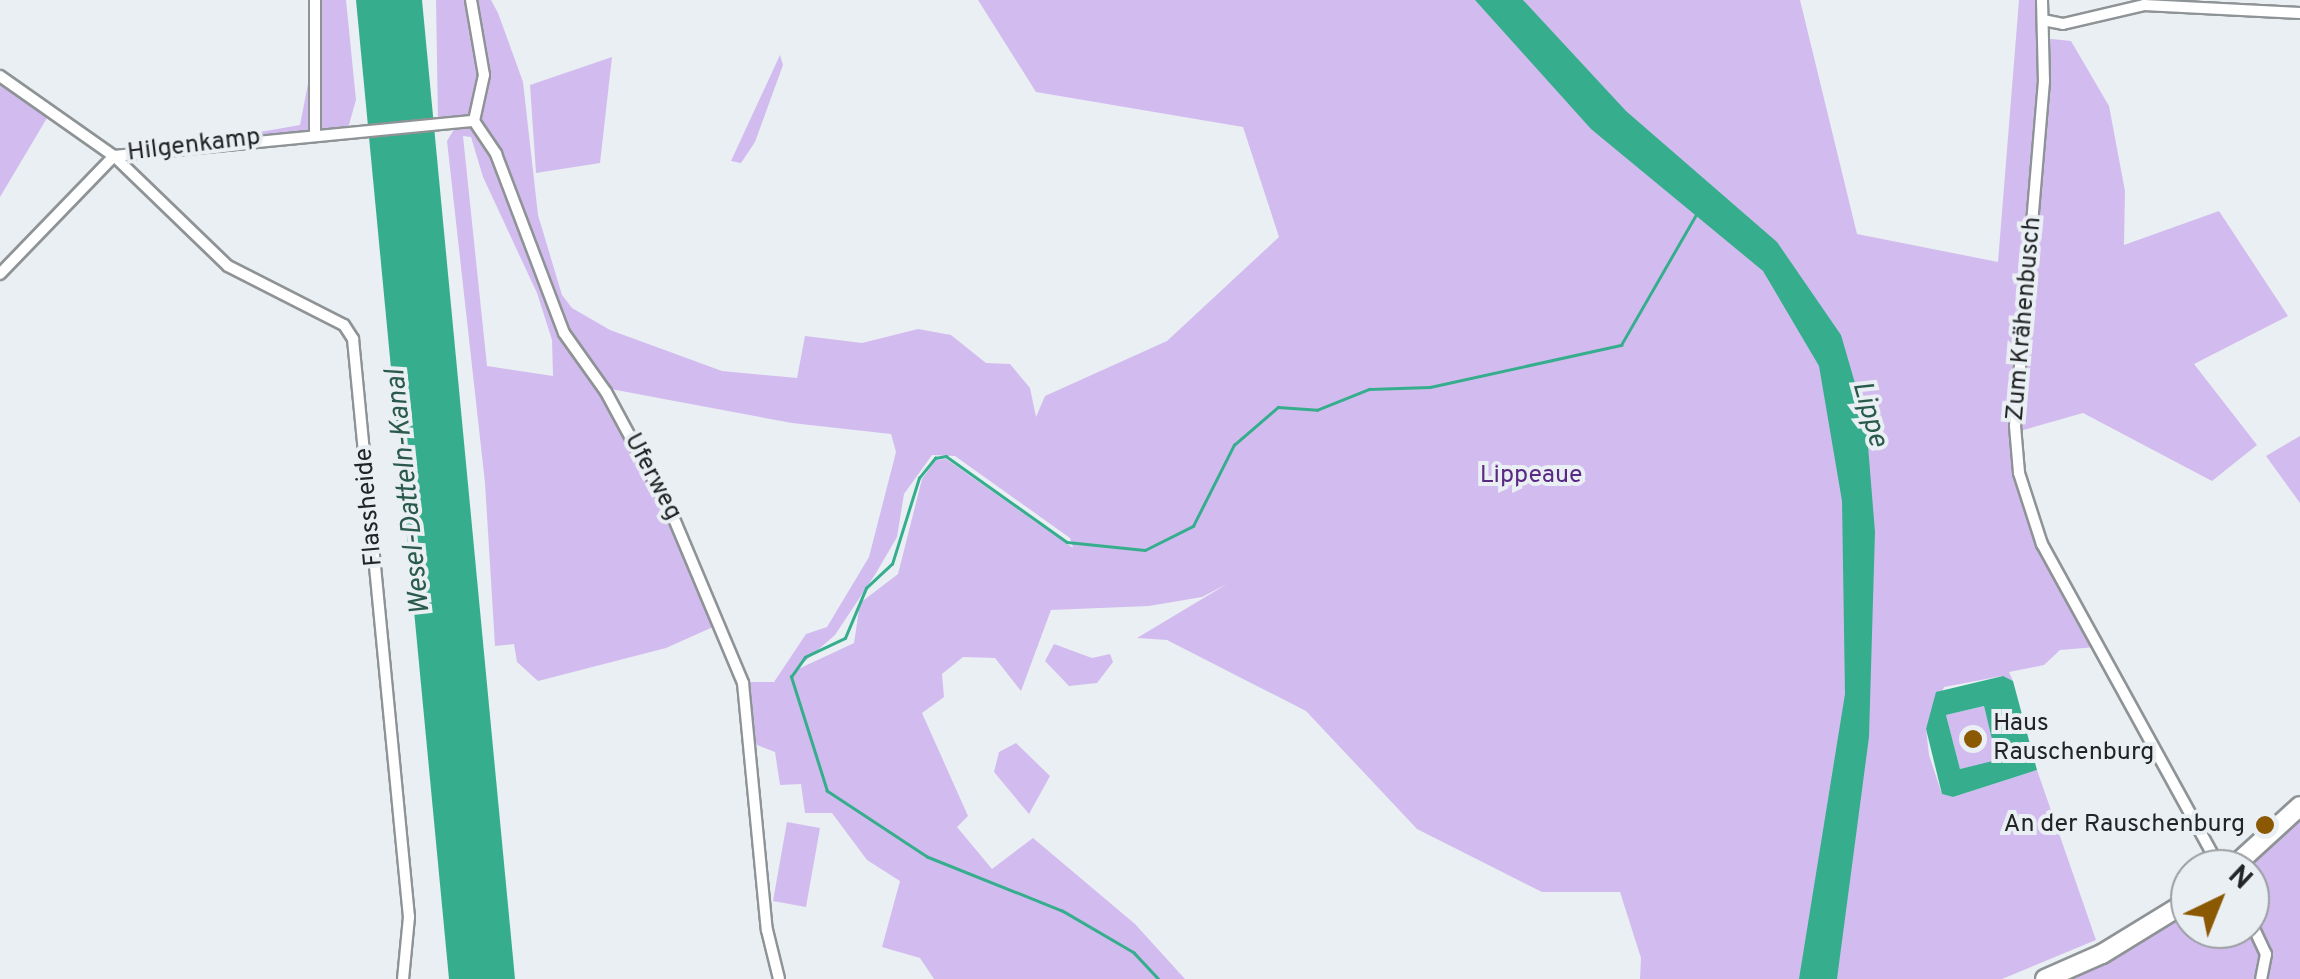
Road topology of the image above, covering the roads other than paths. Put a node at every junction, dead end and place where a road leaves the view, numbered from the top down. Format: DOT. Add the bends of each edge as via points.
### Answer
graph roads {
  1 [pos="316,0"];
  2 [pos="472,0"];
  3 [pos="2042,0"];
  4 [pos="2300,13"];
  5 [pos="2043,20"];
  6 [pos="0,76"];
  7 [pos="474,121"];
  8 [pos="314,132"];
  9 [pos="114,156"];
  10 [pos="0,274"];
  11 [pos="2300,806"];
  12 [pos="2210,849"];
  13 [pos="2252,849"];
  14 [pos="2170,912"];
  15 [pos="2264,949"];
  16 [pos="403,979"];
  17 [pos="779,979"];
  18 [pos="2045,979"];
  19 [pos="2262,979"];
  1 -- 8 [label="street"];
  2 -- 7 [label="street" via="484,75"];
  3 -- 5 [label="street, Zum Krähenbusch"];
  4 -- 5 [label="street" via="2144,5 2063,24"];
  5 -- 12 [label="street, Zum Krähenbusch" via="2044,81 2014,426 2020,473 2042,544"];
  6 -- 9 [label="street, Hilgenkamp"];
  7 -- 8 [label="street, Hilgenkamp"];
  7 -- 17 [label="street, Uferweg" via="496,154 564,333 606,392 672,514 744,683 768,930"];
  8 -- 9 [label="street, Hilgenkamp"];
  9 -- 10 [label="street"];
  9 -- 16 [label="street, Flassheide" via="228,266 344,326 353,338 409,918"];
  11 -- 13 [label="main road"];
  14 -- 18 [label="main road"];
  15 -- 19 [label="street"];
}
